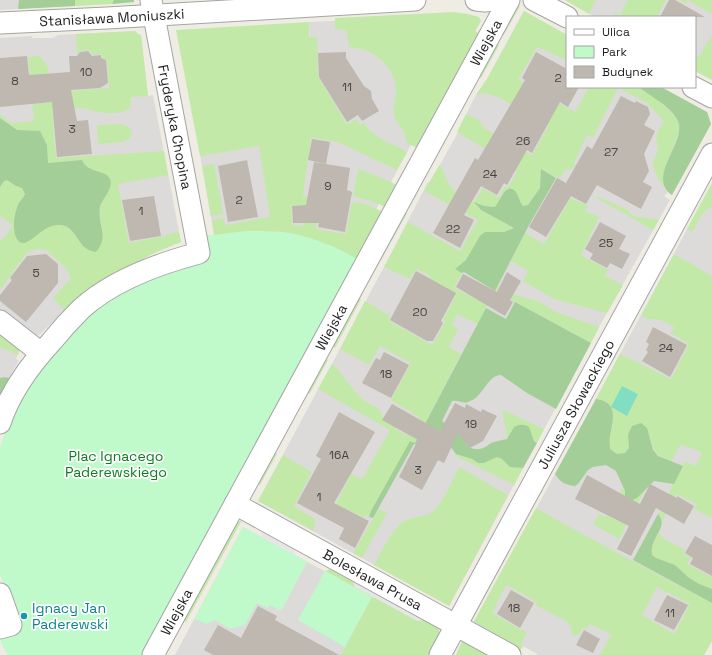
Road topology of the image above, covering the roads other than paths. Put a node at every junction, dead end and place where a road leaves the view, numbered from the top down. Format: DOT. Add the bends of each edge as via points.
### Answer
graph roads {
  1 [pos="415,0"];
  2 [pos="476,0"];
  3 [pos="495,0"];
  4 [pos="509,0"];
  5 [pos="534,0"];
  6 [pos="153,7"];
  7 [pos="566,17"];
  8 [pos="0,23"];
  9 [pos="696,88"];
  10 [pos="712,97"];
  11 [pos="712,154"];
  12 [pos="0,321"];
  13 [pos="41,353"];
  14 [pos="0,423"];
  15 [pos="235,504"];
  16 [pos="0,594"];
  17 [pos="456,626"];
  18 [pos="5,627"];
  19 [pos="153,655"];
  20 [pos="440,655"];
  21 [pos="510,655"];
  1 -- 6 [label="street, Stanisława Moniuszki"];
  2 -- 3 [label="street"];
  4 -- 15 [label="street, Wiejska"];
  5 -- 7 [label="street"];
  6 -- 8 [label="street, Stanisława Moniuszki" via="107,18"];
  6 -- 13 [label="street, Fryderyka Chopina" via="199,253 150,268 120,282 80,310"];
  9 -- 10 [label="street"];
  11 -- 17 [label="street, Juliusza Słowackiego"];
  12 -- 13 [label="street"];
  13 -- 14 [label="street" via="15,390"];
  15 -- 17 [label="street, Bolesława Prusa"];
  15 -- 19 [label="street, Wiejska"];
  16 -- 18 [label="street"];
  17 -- 20 [label="street, Juliusza Słowackiego"];
  17 -- 21 [label="street, Bolesława Prusa"];
}
